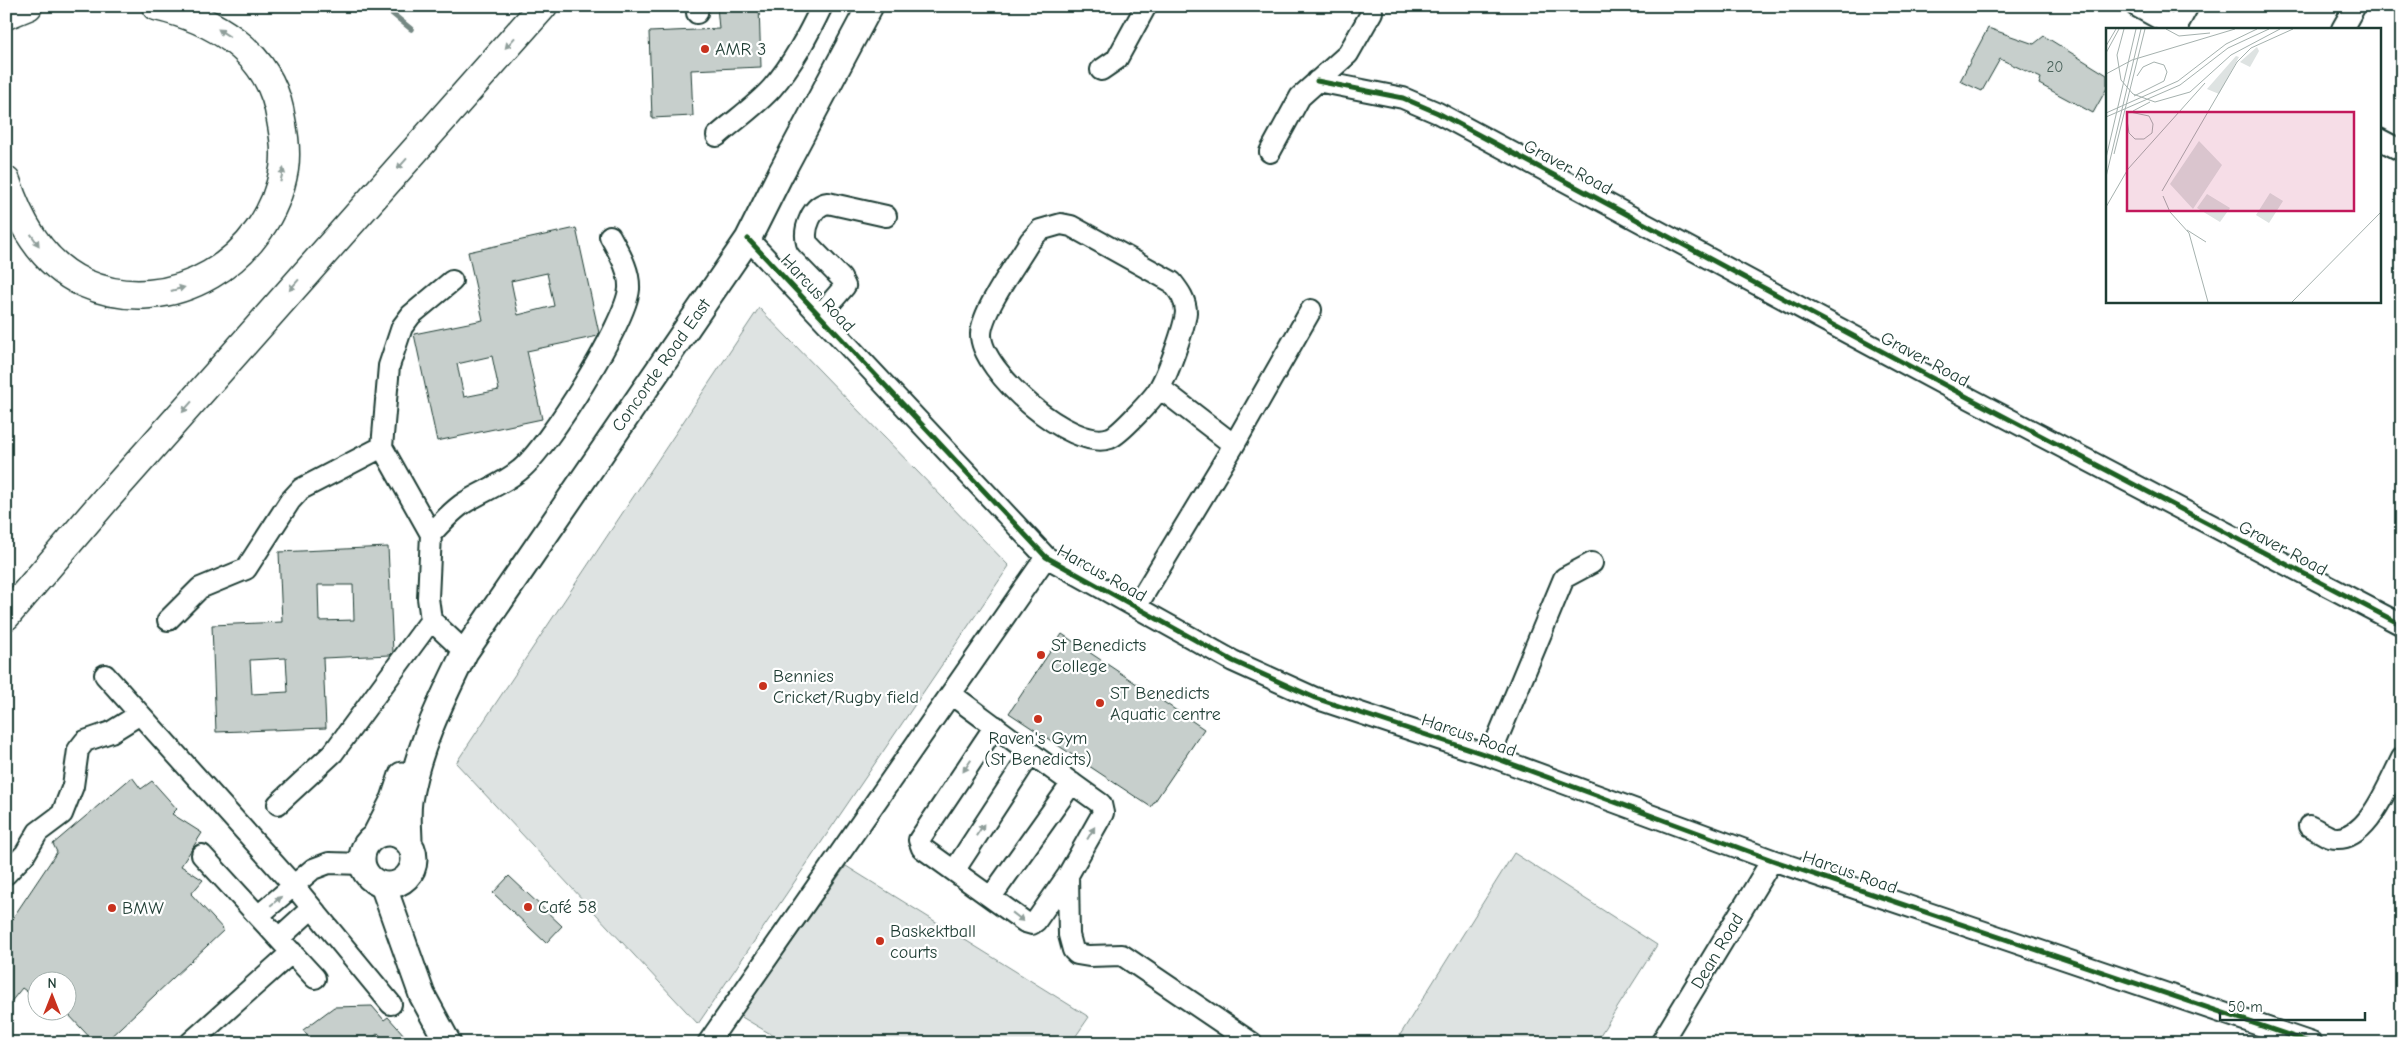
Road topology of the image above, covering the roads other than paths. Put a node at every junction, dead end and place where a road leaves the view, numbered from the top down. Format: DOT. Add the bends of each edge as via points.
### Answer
graph roads {
  1 [pos="28,6"];
  2 [pos="156,6"];
  3 [pos="543,6"];
  4 [pos="822,6"];
  5 [pos="870,6"];
  6 [pos="1146,6"];
  7 [pos="2136,6"];
  8 [pos="2188,6"];
  9 [pos="2355,6"];
  10 [pos="1372,12"];
  11 [pos="6,15"];
  12 [pos="2177,28"];
  13 [pos="2343,28"];
  14 [pos="1101,70"];
  15 [pos="1317,81"];
  16 [pos="717,136"];
  17 [pos="2380,139"];
  18 [pos="2402,151"];
  19 [pos="1270,152"];
  20 [pos="6,181"];
  21 [pos="886,216"];
  22 [pos="610,236"];
  23 [pos="748,239"];
  24 [pos="452,281"];
  25 [pos="1310,310"];
  26 [pos="820,315"];
  27 [pos="1160,388"];
  28 [pos="1234,444"];
  29 [pos="382,447"];
  30 [pos="431,534"];
  31 [pos="1046,557"];
  32 [pos="1592,562"];
  33 [pos="1136,607"];
  34 [pos="6,616"];
  35 [pos="168,620"];
  36 [pos="431,620"];
  37 [pos="2402,625"];
  38 [pos="465,652"];
  39 [pos="105,675"];
  40 [pos="951,694"];
  41 [pos="140,714"];
  42 [pos="435,714"];
  43 [pos="994,726"];
  44 [pos="1031,753"];
  45 [pos="1490,756"];
  46 [pos="2402,758"];
  47 [pos="1072,783"];
  48 [pos="278,804"];
  49 [pos="2309,826"];
  50 [pos="375,836"];
  51 [pos="409,843"];
  52 [pos="202,855"];
  53 [pos="1772,860"];
  54 [pos="362,864"];
  55 [pos="954,870"];
  56 [pos="409,873"];
  57 [pos="6,874"];
  58 [pos="1068,875"];
  59 [pos="384,885"];
  60 [pos="294,886"];
  61 [pos="991,897"];
  62 [pos="312,908"];
  63 [pos="258,916"];
  64 [pos="285,945"];
  65 [pos="404,948"];
  66 [pos="314,978"];
  67 [pos="391,1004"];
  68 [pos="190,1043"];
  69 [pos="448,1043"];
  70 [pos="708,1043"];
  71 [pos="1252,1043"];
  72 [pos="1661,1043"];
  73 [pos="2312,1043"];
  1 -- 11 [label="highway"];
  20 -- 2 [label="highway, one-way" via="20,219 44,253 83,282 108,291 143,294 178,290 207,279 247,244 262,226 277,195 284,170 285,149 275,94 258,63 236,41 184,12"];
  3 -- 34 [label="highway, one-way" via="145,454"];
  4 -- 16 [label="street" via="780,78"];
  5 -- 23 [label="main road, Concorde Road East"];
  6 -- 14 [label="street" via="1117,59"];
  7 -- 12 [label="street"];
  8 -- 12 [label="street"];
  9 -- 13 [label="street"];
  10 -- 15 [label="street" via="1348,54"];
  15 -- 19 [label="street" via="1300,97"];
  15 -- 37 [label="street, Graver Road" via="1403,98 1438,113 1969,398"];
  17 -- 18 [label="street"];
  21 -- 26 [label="street" via="828,203 815,208 806,229 807,243 845,286"];
  22 -- 30 [label="street" via="624,262 629,289 626,304 608,341 537,454 504,482 463,504"];
  23 -- 26 [label="street, Harcus Road"];
  23 -- 38 [label="main road, Concorde Road East"];
  24 -- 29 [label="street" via="411,315 402,327 389,366"];
  25 -- 28 [label="street"];
  26 -- 31 [label="street, Harcus Road"];
  27 -- 27 [label="street" via="1184,322 1185,302 1180,291 1172,282 1071,226 1049,226 1040,230 985,315 981,335 990,361 1036,410 1082,438 1109,439 1119,433"];
  27 -- 28 [label="street"];
  28 -- 33 [label="street"];
  29 -- 30 [label="street"];
  29 -- 35 [label="street" via="301,489 246,569 200,588"];
  30 -- 36 [label="street" via="428,598"];
  31 -- 33 [label="street, Harcus Road"];
  31 -- 40 [label="street"];
  32 -- 45 [label="street" via="1564,578"];
  33 -- 45 [label="street, Harcus Road" via="1233,661 1307,694"];
  36 -- 38 [label="street"];
  36 -- 48 [label="street" via="332,754"];
  38 -- 42 [label="main road, Concorde Road East"];
  39 -- 41 [label="street"];
  40 -- 43 [label="street"];
  40 -- 70 [label="street"];
  41 -- 57 [label="street" via="111,732 85,741 78,750 73,786 62,814 38,832 25,854"];
  41 -- 60 [label="street"];
  42 -- 50 [label="main road, Concorde Road East" via="418,734 410,750 394,799"];
  42 -- 51 [label="main road, Concorde Road East" via="408,803"];
  43 -- 44 [label="street"];
  43 -- 55 [label="street, one-way" via="919,840 922,848"];
  44 -- 47 [label="street"];
  55 -- 44 [label="street, one-way"];
  45 -- 53 [label="street, Harcus Road"];
  46 -- 49 [label="street" via="2369,822 2353,835 2332,837"];
  58 -- 47 [label="street, one-way" via="1103,810 1101,804"];
  47 -- 61 [label="street"];
  50 -- 51 [label="main road" via="390,833"];
  50 -- 54 [label="main road" via="364,848"];
  51 -- 56 [label="main road" via="414,859"];
  52 -- 63 [label="street"];
  53 -- 72 [label="street, Dean Road"];
  53 -- 73 [label="street, Harcus Road"];
  54 -- 59 [label="main road" via="371,878"];
  54 -- 60 [label="street" via="329,863 313,869"];
  55 -- 61 [label="street"];
  56 -- 59 [label="main road" via="395,883"];
  56 -- 65 [label="main road" via="404,904"];
  61 -- 58 [label="street, one-way" via="1032,924"];
  58 -- 71 [label="street" via="1069,935 1077,954 1122,955"];
  59 -- 65 [label="main road"];
  60 -- 62 [label="street"];
  63 -- 60 [label="street, one-way"];
  62 -- 64 [label="street"];
  62 -- 67 [label="street"];
  63 -- 64 [label="street"];
  64 -- 66 [label="street"];
  64 -- 68 [label="street"];
  65 -- 69 [label="main road" via="422,995"];
}
